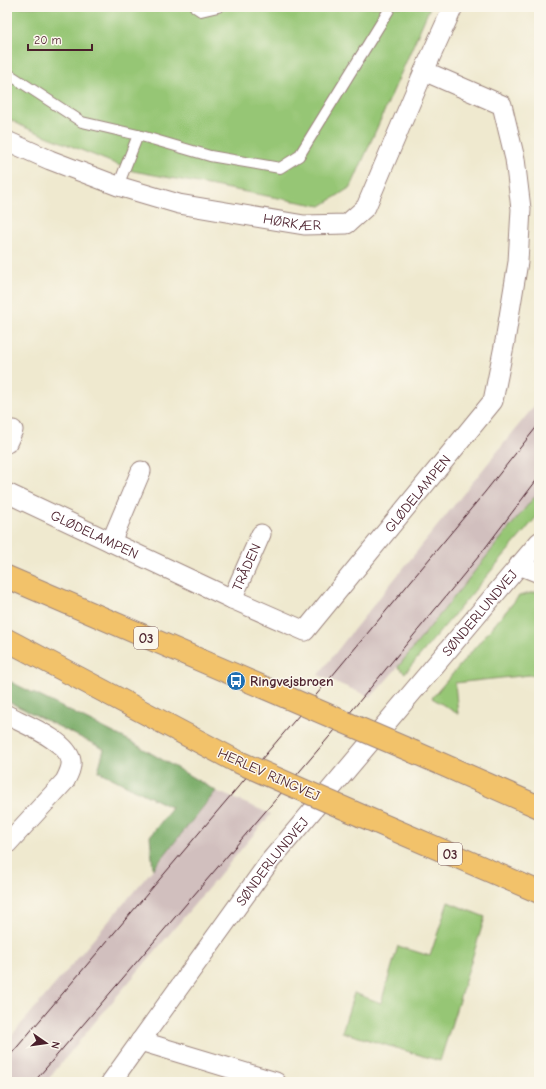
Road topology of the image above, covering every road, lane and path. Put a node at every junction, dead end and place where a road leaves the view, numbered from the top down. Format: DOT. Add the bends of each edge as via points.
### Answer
graph roads {
  1 [pos="195,7"];
  2 [pos="218,7"];
  3 [pos="389,7"];
  4 [pos="453,7"];
  5 [pos="424,71"];
  6 [pos="7,73"];
  7 [pos="138,135"];
  8 [pos="7,141"];
  9 [pos="118,186"];
  10 [pos="141,471"];
  11 [pos="7,493"];
  12 [pos="261,534"];
  13 [pos="111,542"];
  14 [pos="539,542"];
  15 [pos="519,565"];
  16 [pos="539,573"];
  17 [pos="7,576"];
  18 [pos="232,599"];
  19 [pos="7,640"];
  20 [pos="7,715"];
  21 [pos="539,807"];
  22 [pos="7,844"];
  23 [pos="539,892"];
  24 [pos="140,1041"];
  25 [pos="111,1082"];
  26 [pos="276,1082"];
  1 -- 2 [label="lane" via="201,11"];
  3 -- 7 [label="lane" via="299,156 280,168 210,156"];
  4 -- 5 [label="street, HØRKÆR"];
  5 -- 9 [label="street, HØRKÆR" via="366,207 347,224 304,225 249,216 179,204"];
  5 -- 18 [label="street, GLØDELAMPEN" via="502,105 515,159 521,209 518,262 492,401 305,631"];
  6 -- 7 [label="lane" via="82,122"];
  7 -- 9 [label="lane"];
  8 -- 9 [label="street, HØRKÆR"];
  10 -- 13 [label="street"];
  11 -- 13 [label="street, GLØDELAMPEN"];
  12 -- 18 [label="street, TRÅDEN"];
  13 -- 18 [label="street, GLØDELAMPEN"];
  14 -- 15 [label="street, SØNDERLUNDVEJ"];
  15 -- 16 [label="street"];
  15 -- 24 [label="street, SØNDERLUNDVEJ" via="270,861"];
  17 -- 21 [label="main road, O3, bridge"];
  19 -- 23 [label="main road, HERLEV RINGVEJ / O3, bridge" via="234,760"];
  20 -- 22 [label="street" via="58,741 71,761 65,781"];
  24 -- 25 [label="street, SØNDERLUNDVEJ"];
  24 -- 26 [label="street"];
}
